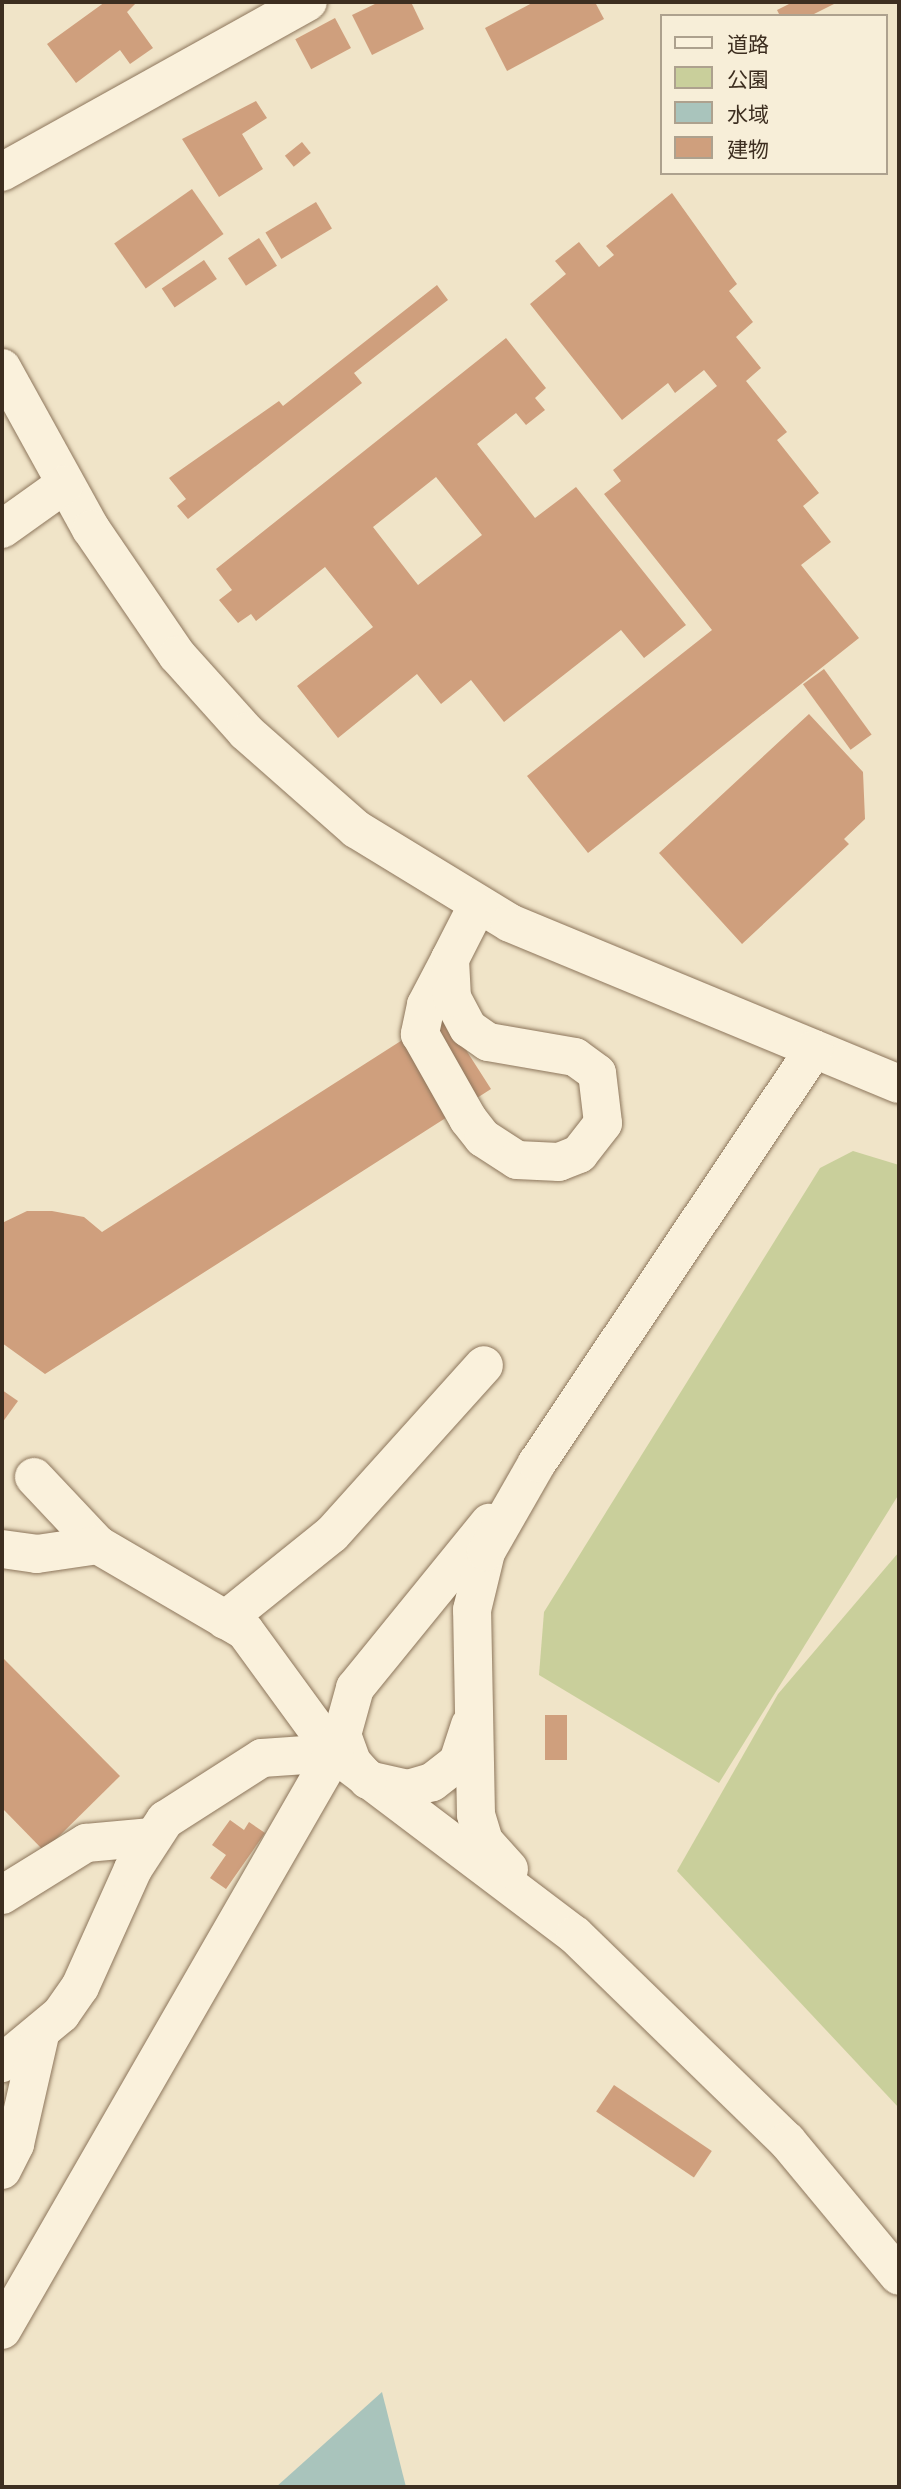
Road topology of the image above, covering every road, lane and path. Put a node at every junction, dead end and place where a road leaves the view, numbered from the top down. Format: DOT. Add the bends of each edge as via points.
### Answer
graph roads {
  1 [pos="308,2"];
  2 [pos="2,172"];
  3 [pos="2,368"];
  4 [pos="65,484"];
  5 [pos="2,529"];
  6 [pos="477,906"];
  7 [pos="450,958"];
  8 [pos="814,1049"];
  9 [pos="899,1084"];
  10 [pos="484,1365"];
  11 [pos="537,1463"];
  12 [pos="34,1477"];
  13 [pos="97,1545"];
  14 [pos="2,1549"];
  15 [pos="225,1620"];
  16 [pos="473,1623"];
  17 [pos="379,1658"];
  18 [pos="474,1684"];
  19 [pos="334,1753"];
  20 [pos="368,1780"];
  21 [pos="152,1837"];
  22 [pos="2,1895"];
  23 [pos="575,1935"];
  24 [pos="40,2035"];
  25 [pos="2,2063"];
  26 [pos="2,2170"];
  27 [pos="899,2276"];
  28 [pos="2,2330"];
  1 -- 2 [label="street"];
  3 -- 4 [label="street"];
  4 -- 5 [label="street"];
  4 -- 6 [label="street" via="155,625 246,732 356,829"];
  6 -- 7 [label="street"];
  6 -- 8 [label="street" via="594,961"];
  7 -- 7 [label="street" via="452,998 476,1035 505,1047 575,1057 597,1073 603,1123 579,1154 559,1162 517,1160 483,1138 468,1119 420,1034 426,1005"];
  8 -- 9 [label="street"];
  8 -- 11 [label="street"];
  10 -- 15 [label="street" via="332,1534"];
  11 -- 16 [label="street" via="486,1552"];
  11 -- 17 [label="street"];
  12 -- 13 [label="street"];
  13 -- 14 [label="street" via="37,1554"];
  13 -- 15 [label="street"];
  15 -- 19 [label="street" via="245,1631"];
  16 -- 17 [label="street" via="431,1623"];
  16 -- 18 [label="street"];
  17 -- 20 [label="street" via="355,1688 343,1717 346,1751"];
  18 -- 20 [label="street" via="458,1762 415,1788"];
  18 -- 23 [label="street" via="478,1831"];
  19 -- 20 [label="street"];
  19 -- 21 [label="street" via="262,1758 188,1801"];
  19 -- 28 [label="street"];
  20 -- 23 [label="street"];
  21 -- 22 [label="street" via="86,1843"];
  21 -- 24 [label="street" via="80,1987"];
  23 -- 27 [label="street" via="787,2141"];
  24 -- 25 [label="street"];
  24 -- 26 [label="street" via="15,2144"];
}
